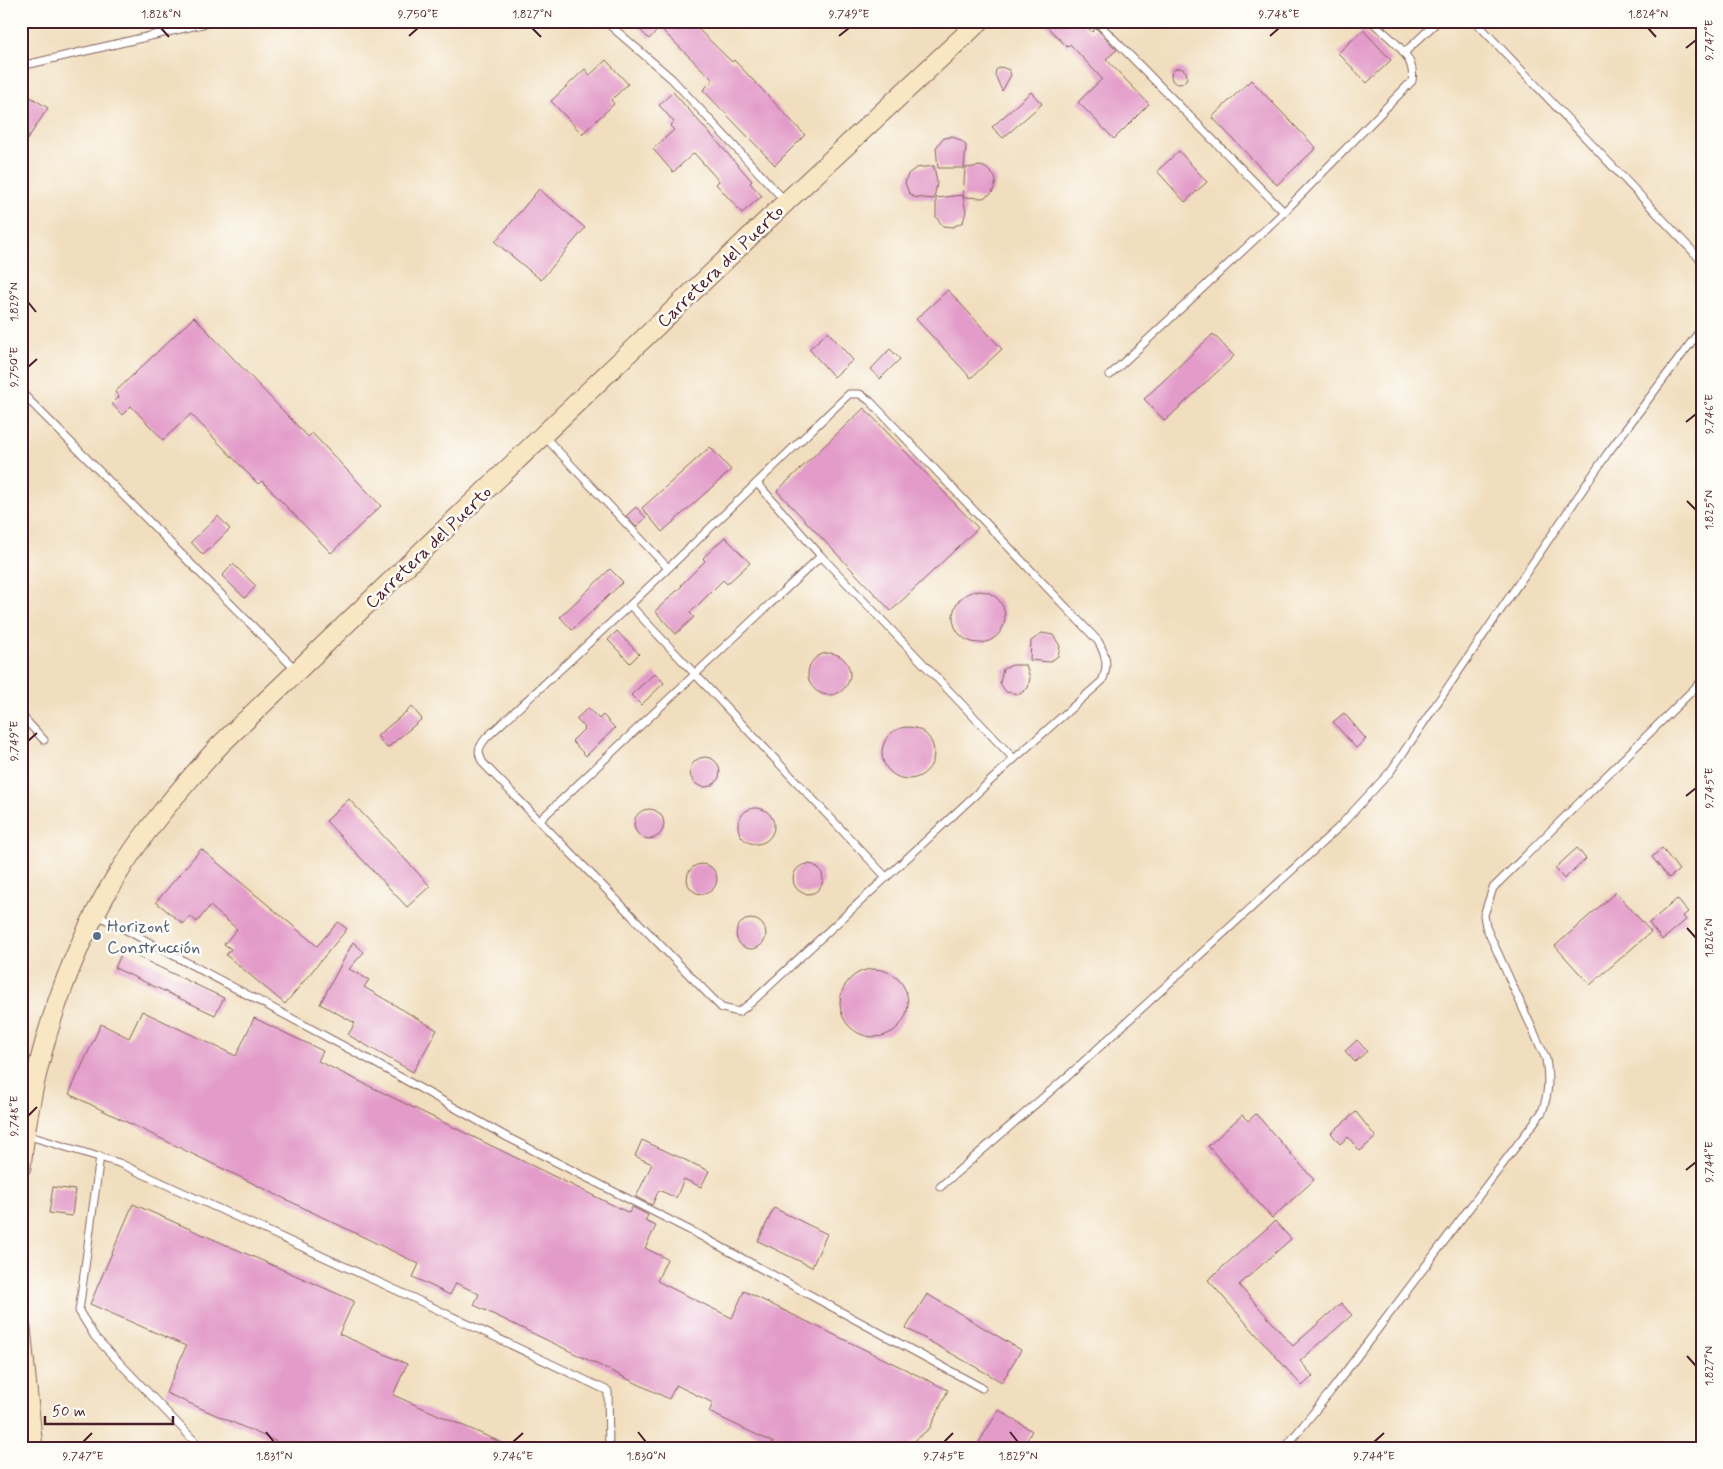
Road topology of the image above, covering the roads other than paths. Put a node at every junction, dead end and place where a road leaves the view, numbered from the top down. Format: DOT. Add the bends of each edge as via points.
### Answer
graph roads {
  1 [pos="215,21"];
  2 [pos="604,21"];
  3 [pos="980,21"];
  4 [pos="1096,21"];
  5 [pos="1371,21"];
  6 [pos="1438,21"];
  7 [pos="1475,21"];
  8 [pos="1404,53"];
  9 [pos="21,66"];
  10 [pos="786,202"];
  11 [pos="1284,212"];
  12 [pos="1702,249"];
  13 [pos="1696,254"];
  14 [pos="1702,261"];
  15 [pos="1702,328"];
  16 [pos="1110,375"];
  17 [pos="21,392"];
  18 [pos="544,436"];
  19 [pos="756,483"];
  20 [pos="821,556"];
  21 [pos="667,567"];
  22 [pos="630,605"];
  23 [pos="298,672"];
  24 [pos="695,673"];
  25 [pos="1702,681"];
  26 [pos="21,715"];
  27 [pos="44,740"];
  28 [pos="1014,759"];
  29 [pos="540,820"];
  30 [pos="886,877"];
  31 [pos="96,914"];
  32 [pos="23,1134"];
  33 [pos="100,1156"];
  34 [pos="21,1167"];
  35 [pos="940,1187"];
  36 [pos="21,1328"];
  37 [pos="982,1388"];
  38 [pos="33,1448"];
  39 [pos="201,1448"];
  40 [pos="609,1448"];
  41 [pos="1285,1448"];
  1 -- 9 [label="lane"];
  2 -- 10 [label="lane" via="672,79"];
  3 -- 10 [label="main road, Carretera del Puerto"];
  4 -- 11 [label="lane"];
  5 -- 8 [label="lane"];
  6 -- 8 [label="lane"];
  7 -- 13 [label="lane"];
  8 -- 11 [label="lane" via="1411,62 1412,81"];
  10 -- 18 [label="main road, Carretera del Puerto"];
  11 -- 16 [label="lane"];
  12 -- 13 [label="lane"];
  13 -- 14 [label="lane"];
  15 -- 35 [label="lane" via="1607,454 1390,772 1366,800 1069,1075"];
  17 -- 23 [label="lane"];
  18 -- 21 [label="lane"];
  18 -- 23 [label="main road, Carretera del Puerto"];
  19 -- 20 [label="lane"];
  19 -- 21 [label="lane"];
  19 -- 28 [label="lane" via="849,394 860,394 1098,641 1105,652 1107,671 1102,681"];
  20 -- 24 [label="lane"];
  20 -- 28 [label="lane"];
  21 -- 22 [label="lane"];
  22 -- 24 [label="lane"];
  22 -- 29 [label="lane" via="479,746 478,754 483,763"];
  23 -- 31 [label="main road, Carretera del Puerto" via="220,745 179,790 114,879"];
  24 -- 29 [label="lane"];
  24 -- 30 [label="lane"];
  25 -- 41 [label="lane" via="1493,888 1484,915 1486,927 1546,1058 1548,1096 1542,1112"];
  26 -- 27 [label="lane"];
  28 -- 30 [label="lane"];
  29 -- 30 [label="lane" via="722,1008 739,1012"];
  31 -- 32 [label="main road, Carretera del Puerto" via="82,938 58,1005"];
  31 -- 37 [label="lane" via="366,1058 506,1137 699,1235"];
  32 -- 33 [label="lane"];
  32 -- 34 [label="main road, Carretera del Puerto"];
  33 -- 39 [label="lane" via="79,1311 95,1337"];
  33 -- 40 [label="lane" via="409,1296 608,1391"];
  36 -- 38 [label="main road"];
}
